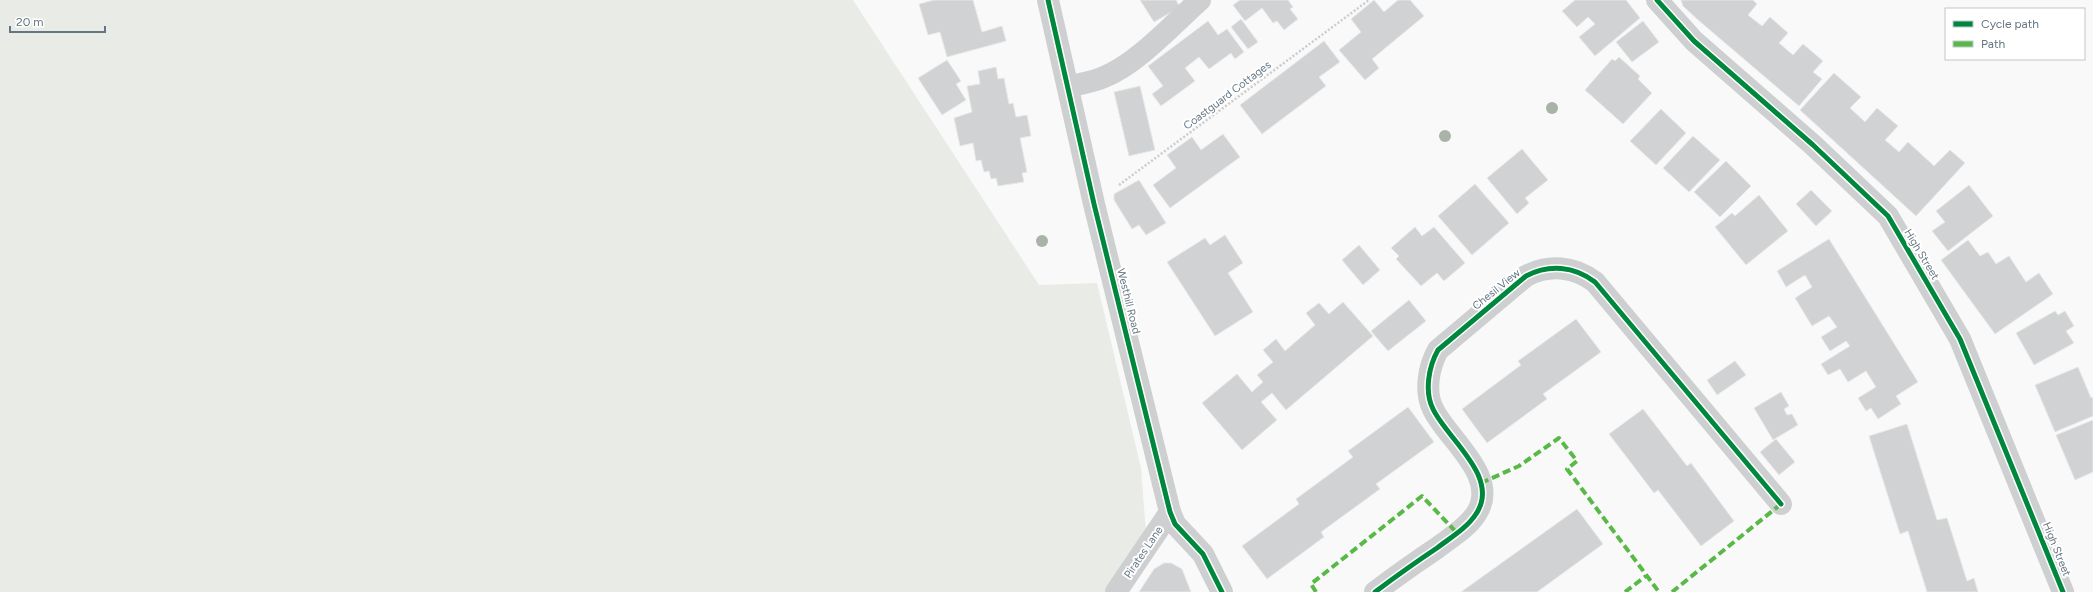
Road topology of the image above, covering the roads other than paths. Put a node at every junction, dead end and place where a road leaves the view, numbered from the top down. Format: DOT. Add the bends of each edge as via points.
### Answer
graph roads {
  1 [pos="1048,0"];
  2 [pos="1200,0"];
  3 [pos="1657,0"];
  4 [pos="1068,87"];
  5 [pos="1781,504"];
  6 [pos="1170,512"];
  7 [pos="1116,592"];
  8 [pos="1222,592"];
  9 [pos="1374,592"];
  10 [pos="2063,592"];
  1 -- 4 [label="street, Westhill Road"];
  2 -- 4 [label="street" via="1132,60 1117,70 1103,78"];
  3 -- 10 [label="street, High Street" via="1694,41 1813,145 1888,216 1960,338"];
  4 -- 6 [label="street, Westhill Road" via="1094,204"];
  5 -- 9 [label="street, Chesil View" via="1595,282 1578,271 1557,268 1537,271 1526,276 1438,350 1431,365 1428,386 1433,409 1478,474 1482,493 1481,506 1475,516 1457,533"];
  6 -- 7 [label="street, Pirates Lane"];
  6 -- 8 [label="street, Westhill Road" via="1175,524 1203,554"];
}
